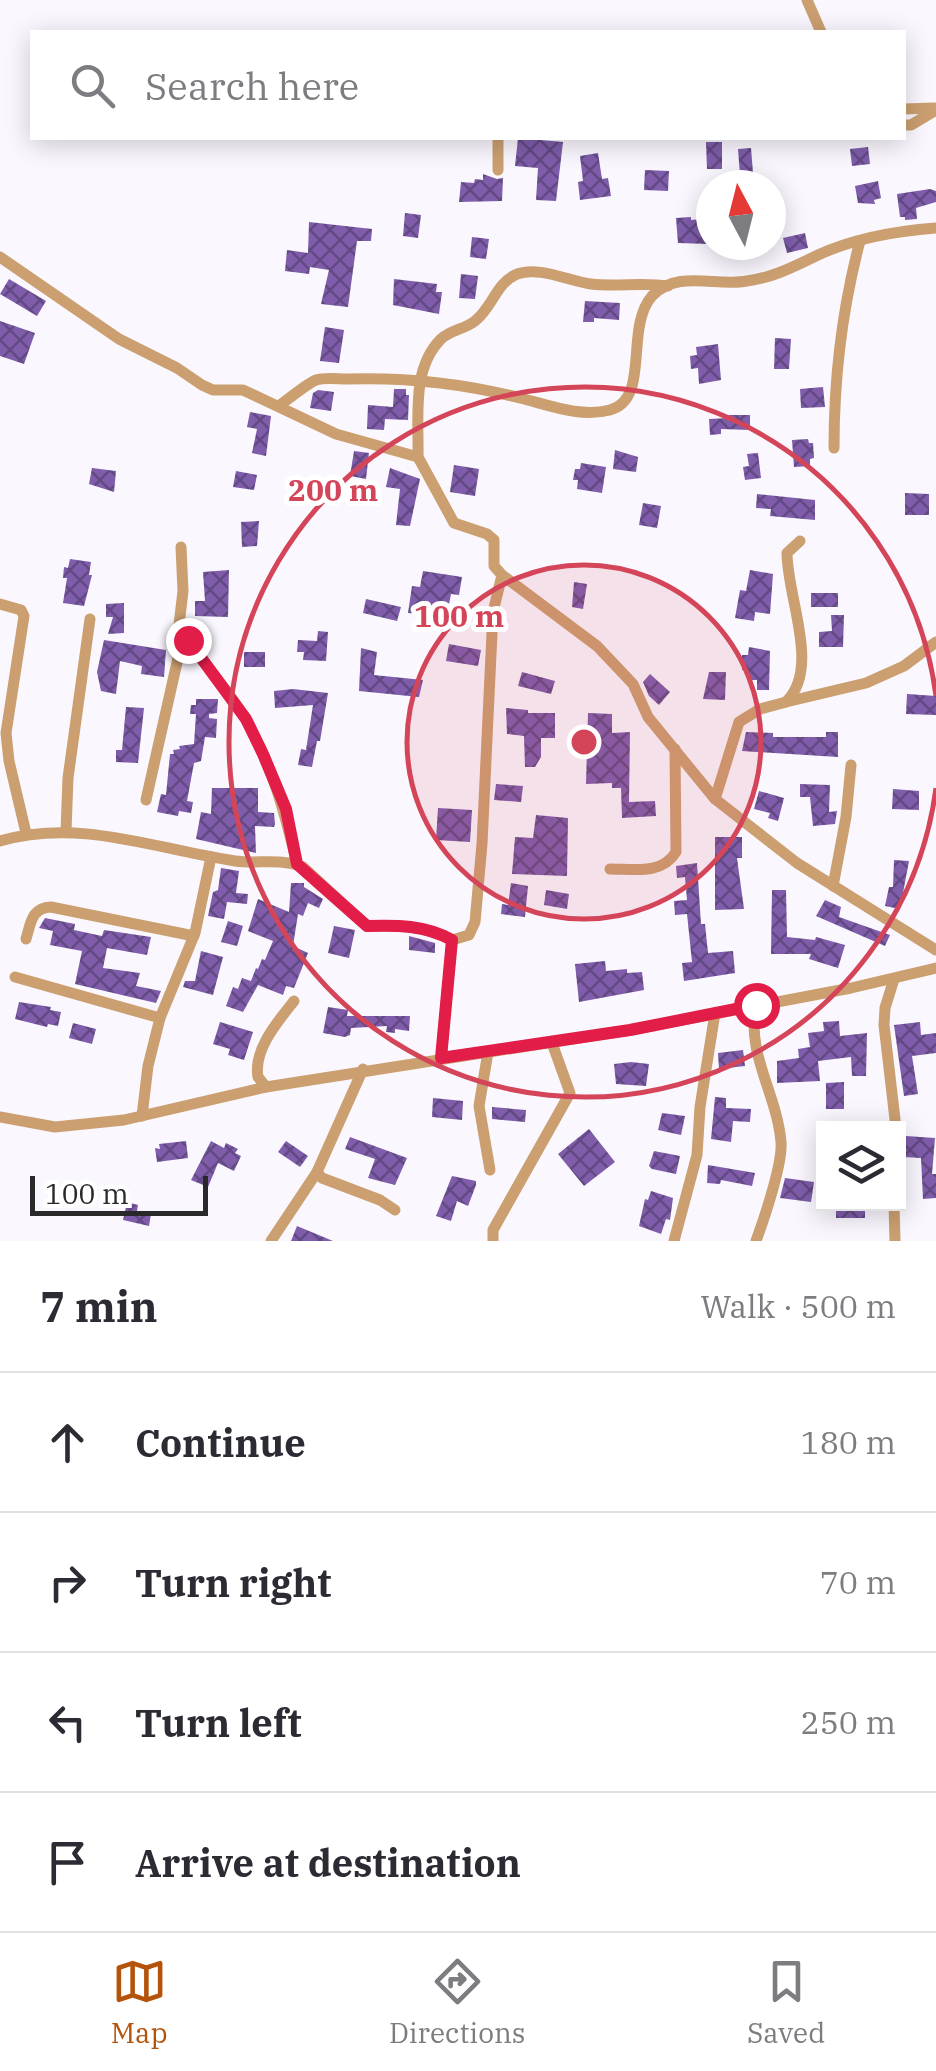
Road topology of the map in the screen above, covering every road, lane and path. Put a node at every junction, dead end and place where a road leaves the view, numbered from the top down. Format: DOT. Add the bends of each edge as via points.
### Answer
graph roads {
  1 [pos="808,0"];
  2 [pos="820,30"];
  3 [pos="906,109"];
  4 [pos="936,109"];
  5 [pos="906,125"];
  6 [pos="498,140"];
  7 [pos="498,170"];
  8 [pos="936,228"];
  9 [pos="860,240"];
  10 [pos="0,257"];
  11 [pos="668,286"];
  12 [pos="419,379"];
  13 [pos="279,406"];
  14 [pos="834,448"];
  15 [pos="418,457"];
  16 [pos="800,541"];
  17 [pos="181,547"];
  18 [pos="502,575"];
  19 [pos="0,604"];
  20 [pos="90,620"];
  21 [pos="188,640"];
  22 [pos="936,642"];
  23 [pos="786,702"];
  24 [pos="675,750"];
  25 [pos="851,765"];
  26 [pos="716,799"];
  27 [pos="146,800"];
  28 [pos="66,831"];
  29 [pos="26,833"];
  30 [pos="0,841"];
  31 [pos="211,857"];
  32 [pos="297,864"];
  33 [pos="610,869"];
  34 [pos="833,886"];
  35 [pos="194,936"];
  36 [pos="26,939"];
  37 [pos="452,940"];
  38 [pos="936,950"];
  39 [pos="936,968"];
  40 [pos="16,977"];
  41 [pos="894,980"];
  42 [pos="294,1001"];
  43 [pos="756,1005"];
  44 [pos="716,1013"];
  45 [pos="160,1018"];
  46 [pos="552,1043"];
  47 [pos="488,1052"];
  48 [pos="441,1058"];
  49 [pos="364,1069"];
  50 [pos="266,1087"];
  51 [pos="142,1116"];
  52 [pos="0,1117"];
  53 [pos="895,1121"];
  54 [pos="490,1170"];
  55 [pos="317,1172"];
  56 [pos="394,1210"];
  57 [pos="894,1211"];
  58 [pos="271,1241"];
  59 [pos="493,1241"];
  60 [pos="674,1241"];
  61 [pos="756,1241"];
  62 [pos="895,1241"];
  1 -- 2 [label="street"];
  3 -- 4 [label="street"];
  4 -- 5 [label="street"];
  6 -- 7 [label="street"];
  8 -- 9 [label="street"];
  9 -- 11 [label="street" via="778,276"];
  9 -- 14 [label="street" via="834,392"];
  10 -- 13 [label="street" via="118,340 202,385 243,390"];
  11 -- 12 [label="street" via="589,284 520,272 477,320 439,341"];
  11 -- 12 [label="street" via="652,296 638,327 631,395 622,406 587,414"];
  12 -- 13 [label="street" via="316,380"];
  12 -- 15 [label="street"];
  13 -- 15 [label="street" via="336,434"];
  15 -- 18 [label="street" via="454,523 494,540 494,566"];
  16 -- 23 [label="street" via="787,553 787,579 804,657"];
  17 -- 21 [label="street" via="179,625"];
  18 -- 24 [label="street" via="596,646 633,684 648,717"];
  18 -- 37 [label="street" via="492,612 475,922 468,935"];
  19 -- 29 [label="street" via="24,616 6,734"];
  20 -- 28 [label="street"];
  21 -- 27 [label="street" via="178,658"];
  21 -- 32 [label="street" via="254,736 286,809"];
  22 -- 23 [label="street" via="876,679"];
  23 -- 26 [label="street" via="739,722"];
  24 -- 26 [label="street"];
  24 -- 33 [label="street" via="676,852 658,868"];
  25 -- 34 [label="street"];
  26 -- 34 [label="street"];
  28 -- 29 [label="street"];
  28 -- 31 [label="street"];
  29 -- 30 [label="street"];
  31 -- 32 [label="street"];
  31 -- 35 [label="street"];
  32 -- 37 [label="street" via="367,926 435,930"];
  34 -- 38 [label="street"];
  35 -- 36 [label="street" via="51,907 33,914"];
  35 -- 45 [label="street"];
  37 -- 48 [label="street"];
  39 -- 41 [label="street"];
  40 -- 45 [label="street"];
  41 -- 43 [label="street"];
  41 -- 53 [label="street" via="884,1024"];
  42 -- 50 [label="street" via="258,1060 258,1078"];
  43 -- 44 [label="street"];
  43 -- 61 [label="street" via="754,1041 782,1150"];
  44 -- 46 [label="street"];
  44 -- 60 [label="street" via="697,1155"];
  45 -- 51 [label="street"];
  46 -- 47 [label="street"];
  46 -- 59 [label="street" via="570,1092 493,1230"];
  47 -- 48 [label="street"];
  47 -- 54 [label="street" via="479,1106"];
  48 -- 49 [label="street"];
  49 -- 50 [label="street"];
  49 -- 55 [label="street"];
  50 -- 51 [label="street"];
  51 -- 52 [label="street" via="66,1127"];
  55 -- 56 [label="street"];
  55 -- 58 [label="street"];
  57 -- 62 [label="street"];
}
